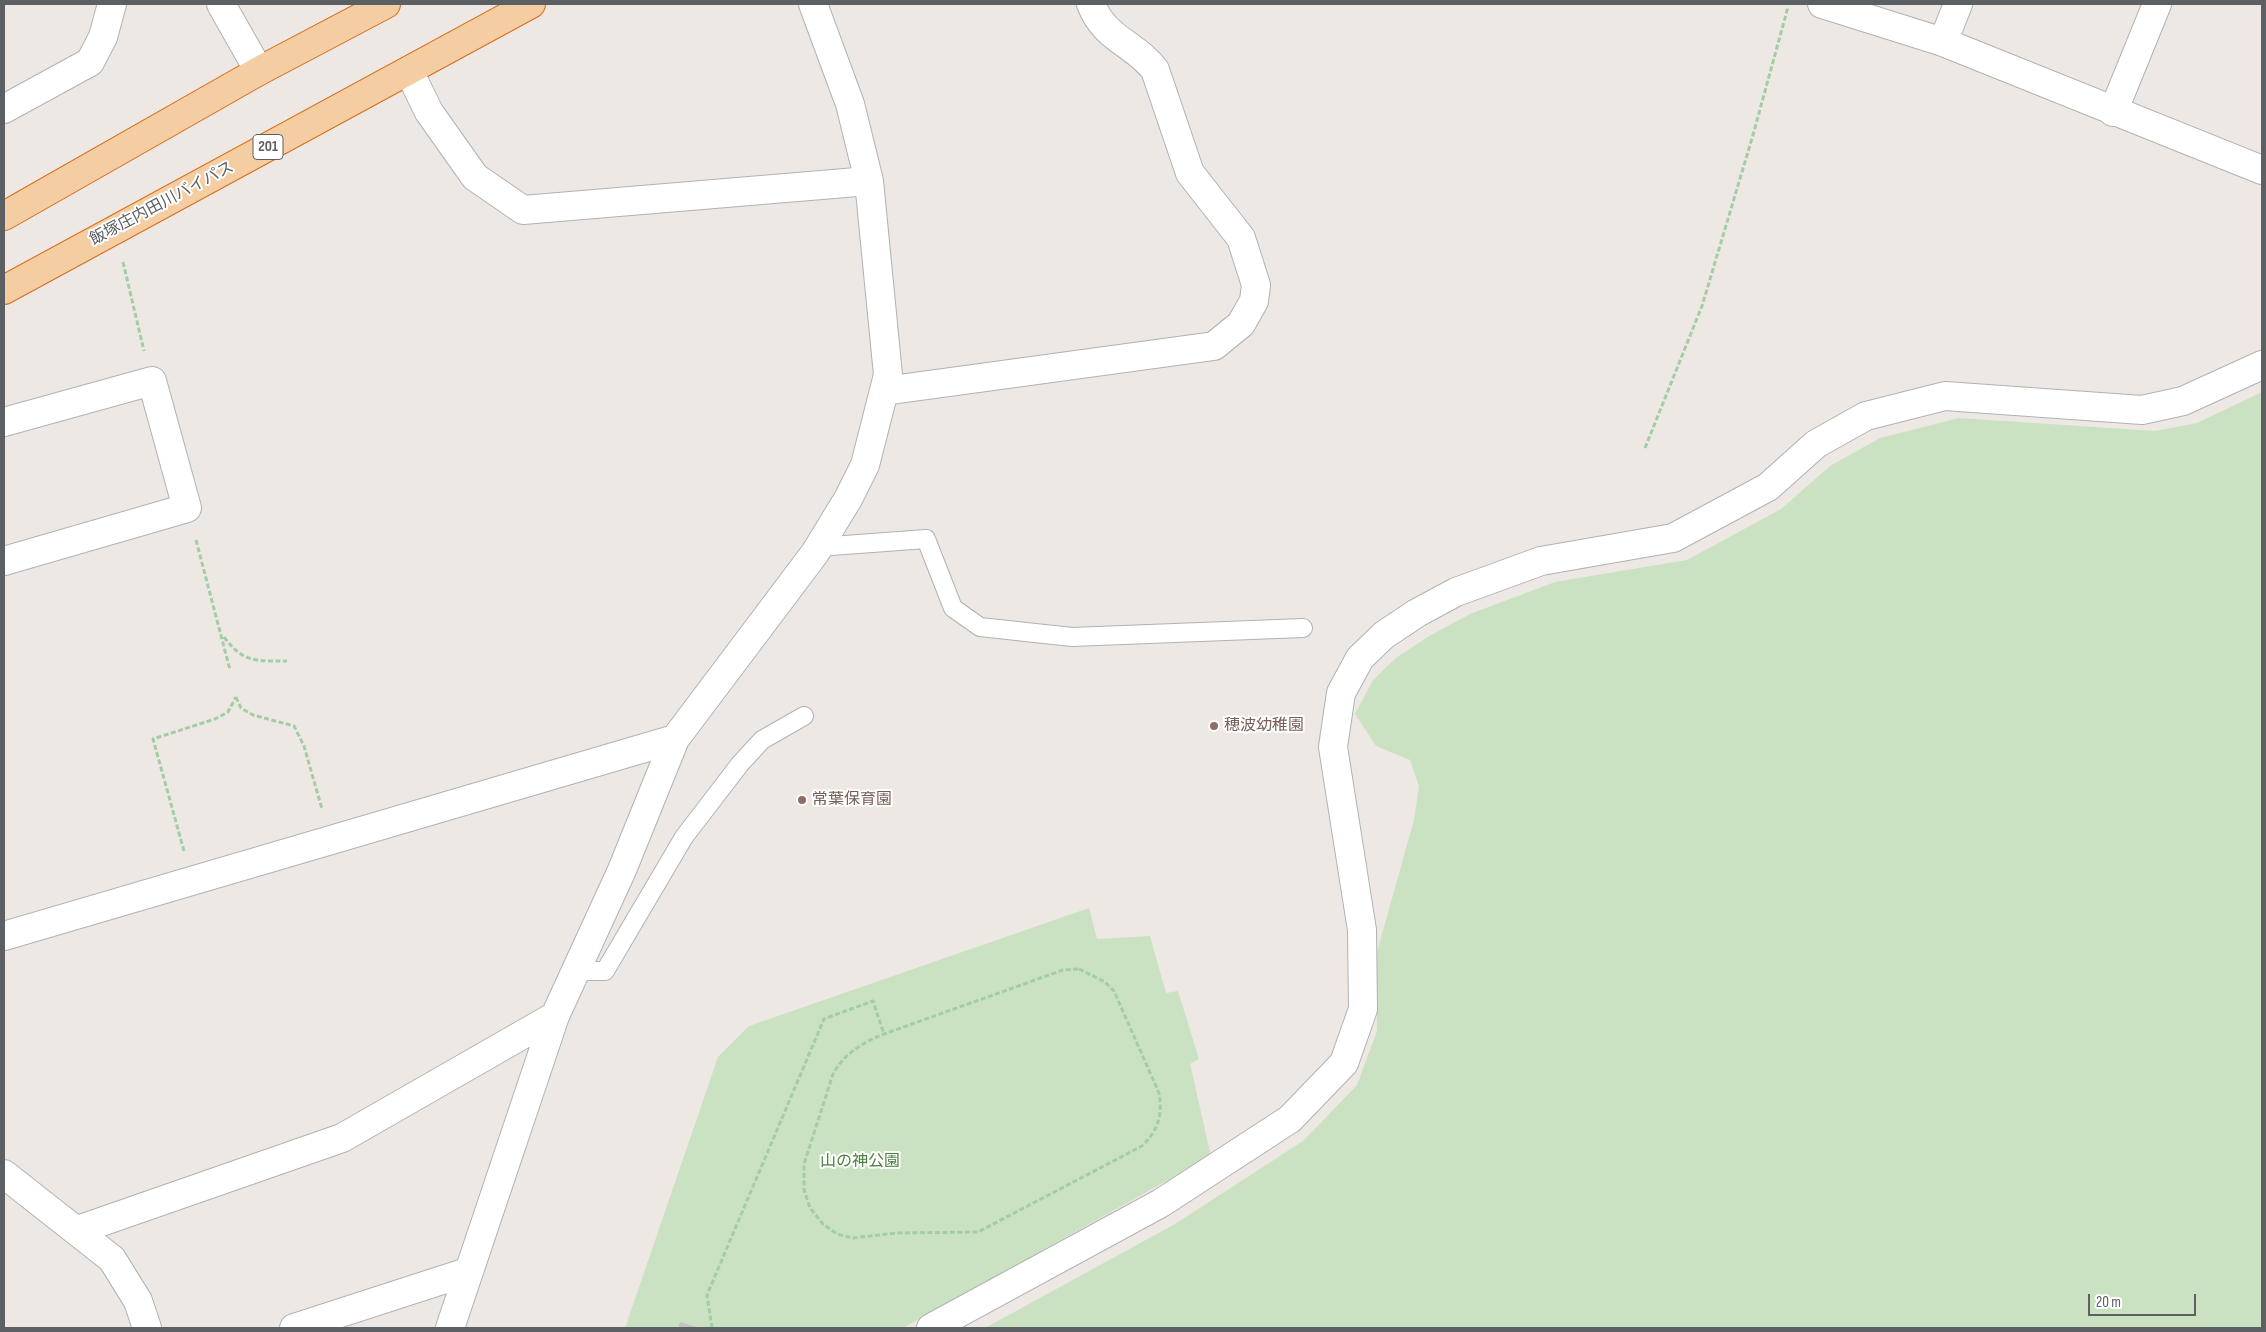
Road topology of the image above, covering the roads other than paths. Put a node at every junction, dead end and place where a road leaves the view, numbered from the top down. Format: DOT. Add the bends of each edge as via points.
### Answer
graph roads {
  1 [pos="112,4"];
  2 [pos="221,4"];
  3 [pos="386,4"];
  4 [pos="531,4"];
  5 [pos="813,4"];
  6 [pos="1091,4"];
  7 [pos="1822,4"];
  8 [pos="1958,4"];
  9 [pos="2157,4"];
  10 [pos="1942,42"];
  11 [pos="259,71"];
  12 [pos="409,71"];
  13 [pos="4,109"];
  14 [pos="2113,112"];
  15 [pos="2262,170"];
  16 [pos="869,181"];
  17 [pos="4,216"];
  18 [pos="4,290"];
  19 [pos="2262,364"];
  20 [pos="884,391"];
  21 [pos="4,422"];
  22 [pos="818,546"];
  23 [pos="4,561"];
  24 [pos="1302,628"];
  25 [pos="804,716"];
  26 [pos="675,739"];
  27 [pos="4,936"];
  28 [pos="576,971"];
  29 [pos="555,1016"];
  30 [pos="4,1174"];
  31 [pos="78,1230"];
  32 [pos="467,1272"];
  33 [pos="147,1328"];
  34 [pos="294,1328"];
  35 [pos="450,1328"];
  36 [pos="931,1328"];
  1 -- 13 [label="street" via="104,38 90,62"];
  2 -- 11 [label="street"];
  3 -- 11 [label="highway"];
  4 -- 12 [label="highway, 飯塚庄内田川バイパス / 201"];
  5 -- 16 [label="street" via="850,104"];
  6 -- 20 [label="street" via="1103,26 1155,70 1190,173 1241,238 1256,285 1254,301 1241,324 1214,346"];
  7 -- 10 [label="street"];
  8 -- 10 [label="street"];
  9 -- 14 [label="street"];
  10 -- 14 [label="street"];
  11 -- 17 [label="highway"];
  12 -- 16 [label="street" via="429,112 475,176 523,210"];
  12 -- 18 [label="highway, 飯塚庄内田川バイパス / 201"];
  14 -- 15 [label="street"];
  16 -- 20 [label="street" via="888,375"];
  19 -- 36 [label="street" via="2183,401 2142,410 1945,396 1866,416 1816,444 1768,487 1673,538 1541,561 1456,592 1384,635 1360,658 1341,693 1333,747 1362,930 1363,1009 1344,1063 1290,1119 1161,1203"];
  20 -- 22 [label="street" via="865,465"];
  21 -- 23 [label="street" via="152,381 187,508"];
  22 -- 24 [label="lane" via="926,539 953,608 980,626 1072,637"];
  22 -- 26 [label="street"];
  25 -- 28 [label="lane" via="762,740 740,764 684,837 605,971"];
  26 -- 27 [label="street"];
  26 -- 28 [label="street" via="622,870"];
  28 -- 29 [label="street"];
  29 -- 31 [label="street" via="342,1138"];
  29 -- 32 [label="street"];
  30 -- 31 [label="street"];
  31 -- 33 [label="street" via="112,1260 138,1301"];
  32 -- 34 [label="street"];
  32 -- 35 [label="street"];
}
